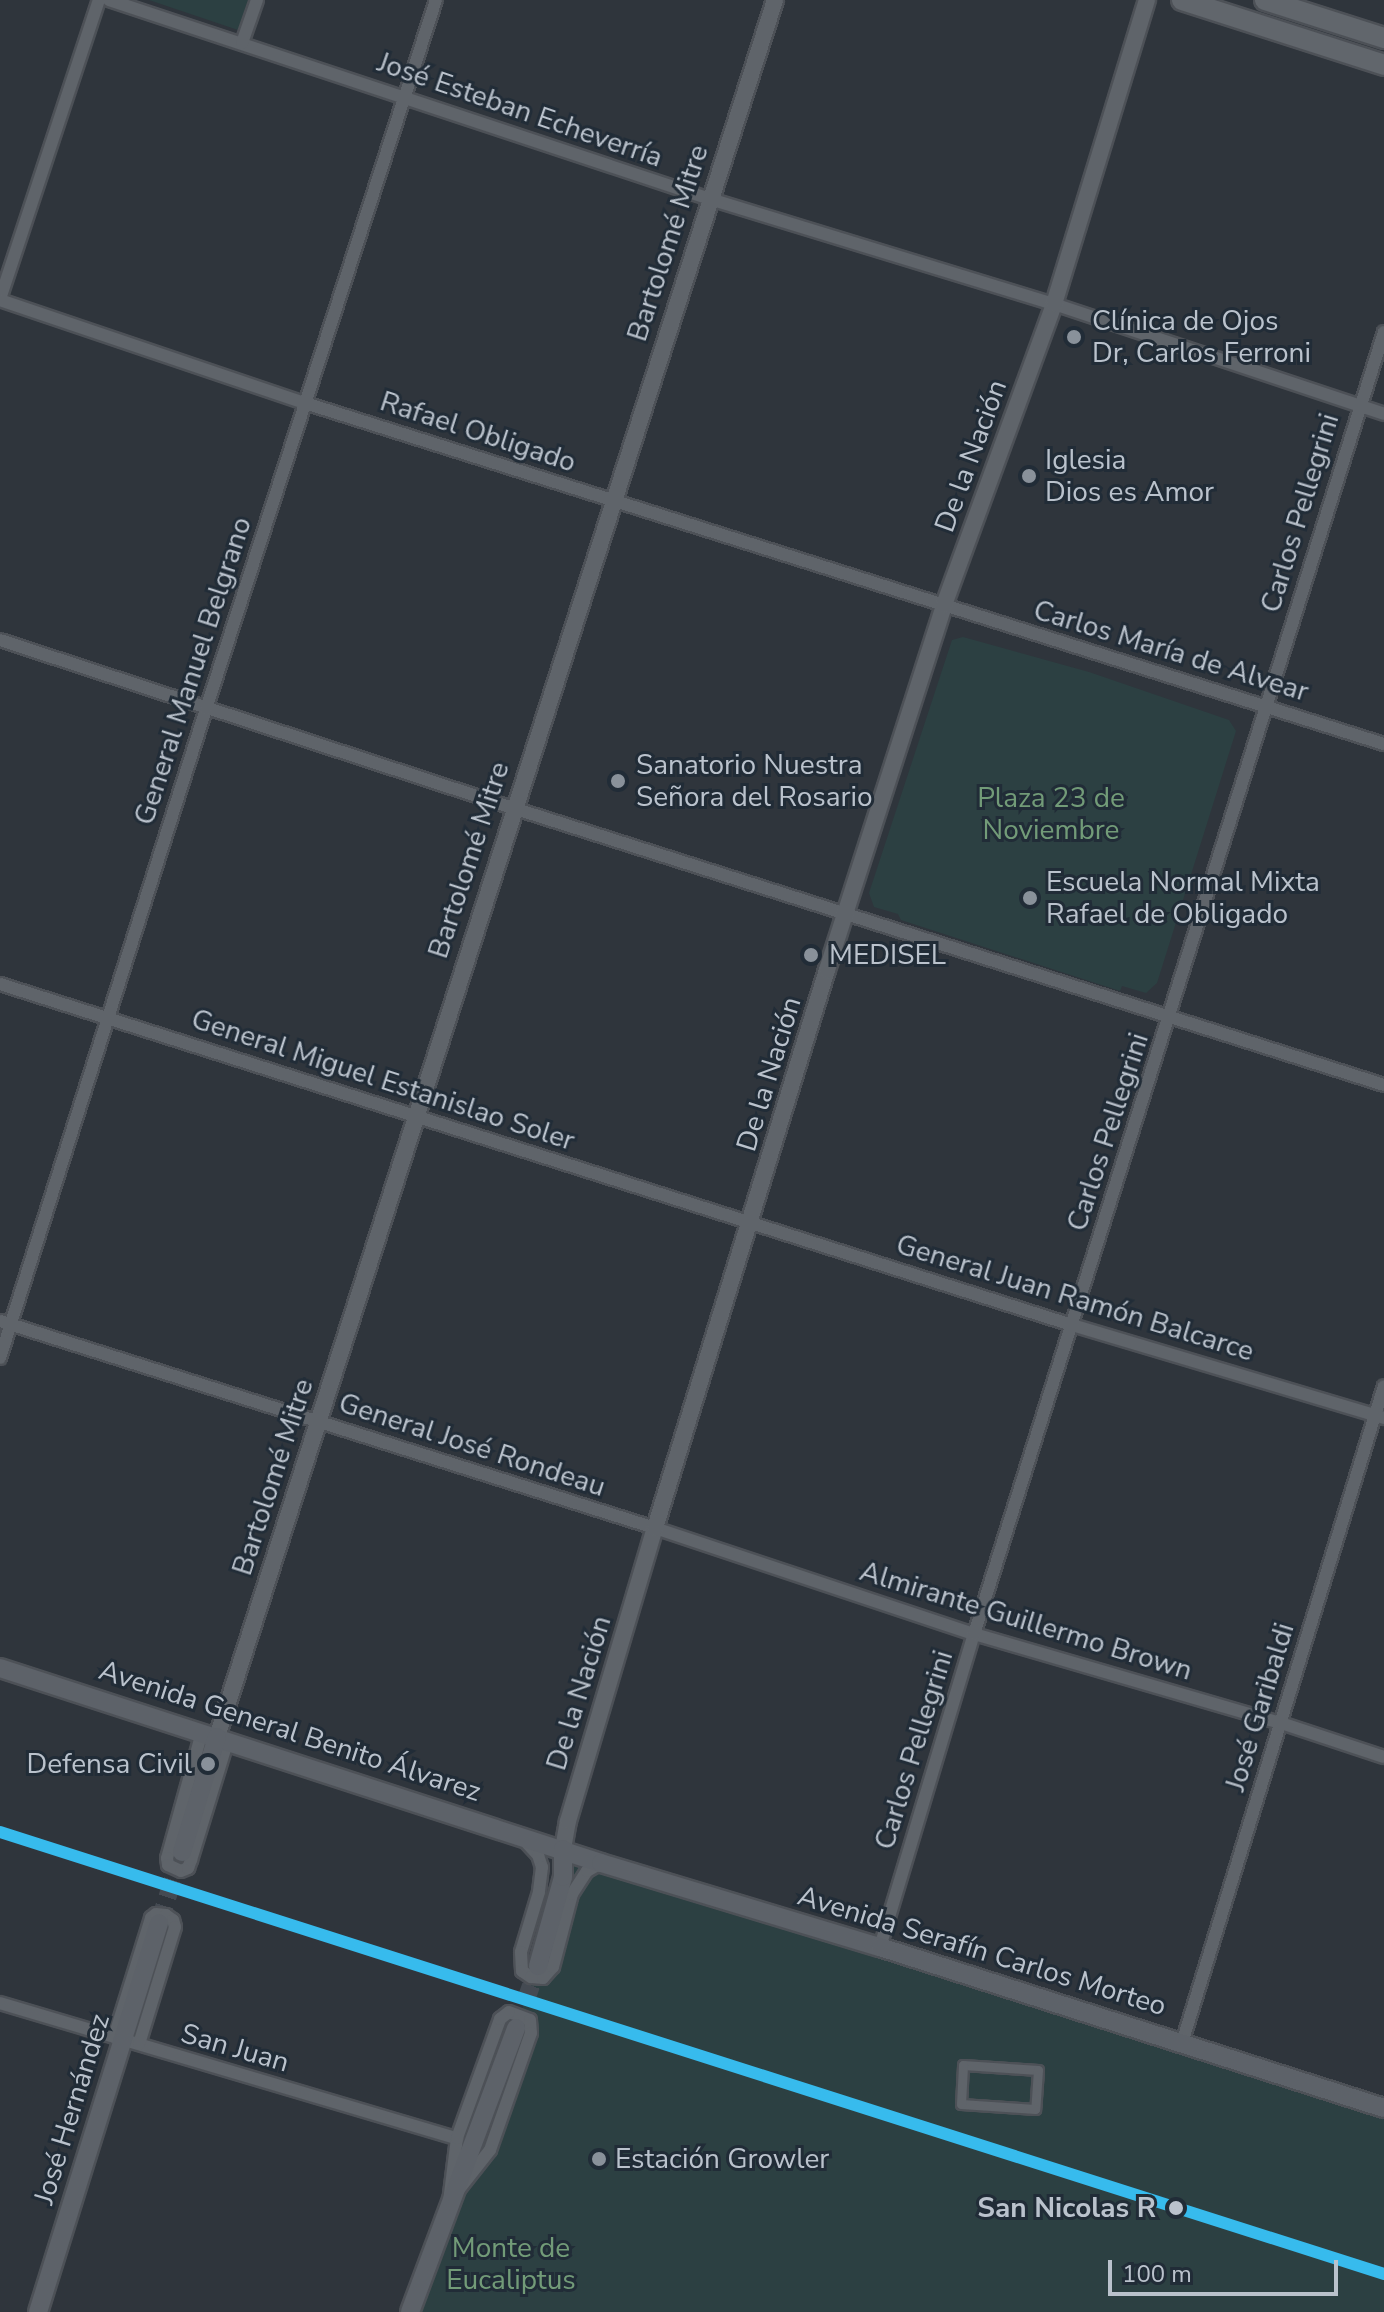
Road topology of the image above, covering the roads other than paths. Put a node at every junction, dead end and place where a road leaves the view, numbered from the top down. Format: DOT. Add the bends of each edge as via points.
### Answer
graph roads {
  1 [pos="99,0"];
  2 [pos="109,0"];
  3 [pos="257,0"];
  4 [pos="436,0"];
  5 [pos="775,0"];
  6 [pos="1147,0"];
  7 [pos="1182,0"];
  8 [pos="1265,0"];
  9 [pos="1384,38"];
  10 [pos="242,43"];
  11 [pos="1384,65"];
  12 [pos="404,96"];
  13 [pos="710,199"];
  14 [pos="0,300"];
  15 [pos="1054,304"];
  16 [pos="1384,332"];
  17 [pos="305,403"];
  18 [pos="1358,406"];
  19 [pos="1384,414"];
  20 [pos="613,500"];
  21 [pos="944,605"];
  22 [pos="0,640"];
  23 [pos="1267,706"];
  24 [pos="206,709"];
  25 [pos="1384,744"];
  26 [pos="513,808"];
  27 [pos="847,914"];
  28 [pos="0,984"];
  29 [pos="1169,1016"];
  30 [pos="107,1018"];
  31 [pos="1384,1085"];
  32 [pos="414,1116"];
  33 [pos="752,1221"];
  34 [pos="5,1322"];
  35 [pos="1072,1325"];
  36 [pos="0,1358"];
  37 [pos="1384,1386"];
  38 [pos="1380,1416"];
  39 [pos="318,1421"];
  40 [pos="655,1528"];
  41 [pos="974,1634"];
  42 [pos="0,1668"];
  43 [pos="1281,1723"];
  44 [pos="215,1736"];
  45 [pos="1384,1757"];
  46 [pos="519,1834"];
  47 [pos="563,1849"];
  48 [pos="182,1852"];
  49 [pos="601,1863"];
  50 [pos="159,1923"];
  51 [pos="880,1947"];
  52 [pos="538,1966"];
  53 [pos="0,2003"];
  54 [pos="516,2028"];
  55 [pos="125,2040"];
  56 [pos="1182,2043"];
  57 [pos="1384,2108"];
  58 [pos="1035,2109"];
  59 [pos="457,2138"];
  60 [pos="449,2202"];
  61 [pos="38,2312"];
  62 [pos="410,2312"];
  1 -- 14 [label="street"];
  2 -- 10 [label="street, José Esteban Echeverría"];
  3 -- 10 [label="street"];
  4 -- 12 [label="street, General Manuel Belgrano"];
  5 -- 13 [label="street, Bartolomé Mitre"];
  6 -- 15 [label="street, De la Nación"];
  7 -- 11 [label="main road"];
  8 -- 9 [label="main road"];
  10 -- 12 [label="street, José Esteban Echeverría"];
  12 -- 13 [label="street, José Esteban Echeverría"];
  12 -- 17 [label="street, General Manuel Belgrano"];
  13 -- 15 [label="street, José Esteban Echeverría"];
  13 -- 20 [label="street, Bartolomé Mitre"];
  14 -- 17 [label="street, Rafael Obligado"];
  15 -- 18 [label="street, José Esteban Echeverría"];
  15 -- 21 [label="street, De la Nación"];
  16 -- 18 [label="street, Carlos Pellegrini"];
  17 -- 20 [label="street, Rafael Obligado"];
  17 -- 24 [label="street, General Manuel Belgrano"];
  18 -- 19 [label="street, José Esteban Echeverría"];
  18 -- 23 [label="street, Carlos Pellegrini"];
  20 -- 21 [label="street, Rafael Obligado"];
  20 -- 26 [label="street, Bartolomé Mitre"];
  21 -- 23 [label="street, Carlos María de Alvear"];
  21 -- 27 [label="street, De la Nación"];
  22 -- 24 [label="street"];
  23 -- 25 [label="street, Carlos María de Alvear"];
  23 -- 29 [label="street, Carlos Pellegrini"];
  24 -- 26 [label="street"];
  24 -- 30 [label="street, General Manuel Belgrano"];
  26 -- 27 [label="street"];
  26 -- 32 [label="street, Bartolomé Mitre"];
  27 -- 29 [label="street"];
  27 -- 33 [label="street, De la Nación"];
  28 -- 30 [label="street, General Miguel Estanislao Soler"];
  29 -- 31 [label="street"];
  29 -- 35 [label="street, Carlos Pellegrini"];
  30 -- 32 [label="street, General Miguel Estanislao Soler"];
  30 -- 34 [label="street, General Manuel Belgrano"];
  32 -- 33 [label="street, General Miguel Estanislao Soler"];
  32 -- 39 [label="street, Bartolomé Mitre"];
  33 -- 35 [label="street, General Juan Ramón Balcarce"];
  33 -- 40 [label="street, De la Nación"];
  34 -- 36 [label="street, General Manuel Belgrano"];
  34 -- 39 [label="street, General José Rondeau"];
  35 -- 38 [label="street, General Juan Ramón Balcarce"];
  35 -- 41 [label="street, Carlos Pellegrini"];
  37 -- 38 [label="street, José Garibaldi"];
  38 -- 43 [label="street, José Garibaldi"];
  39 -- 40 [label="street, General José Rondeau"];
  39 -- 44 [label="street, Bartolomé Mitre"];
  40 -- 41 [label="street, Almirante Guillermo Brown"];
  40 -- 47 [label="street, De la Nación"];
  41 -- 43 [label="street, Almirante Guillermo Brown"];
  41 -- 51 [label="street, Carlos Pellegrini"];
  42 -- 44 [label="main road, Avenida General Benito Álvarez"];
  43 -- 45 [label="street, Almirante Guillermo Brown"];
  43 -- 56 [label="street, José Garibaldi"];
  44 -- 44 [label="street" via="167,1858 168,1865 181,1871 191,1860"];
  44 -- 46 [label="main road, Avenida General Benito Álvarez"];
  44 -- 48 [label="main road"];
  46 -- 47 [label="main road, Avenida General Benito Álvarez"];
  46 -- 49 [label="street" via="542,1867 521,1952 522,1971 531,1977 543,1978 553,1967 572,1894 587,1871"];
  47 -- 49 [label="main road, Avenida Serafín Carlos Morteo"];
  47 -- 52 [label="main road" via="563,1877"];
  49 -- 51 [label="main road, Avenida Serafín Carlos Morteo"];
  50 -- 55 [label="main road, José Hernández"];
  51 -- 56 [label="main road, Avenida Serafín Carlos Morteo"];
  53 -- 55 [label="street, San Juan"];
  54 -- 60 [label="main road"];
  55 -- 55 [label="street, José Hernández" via="151,1918 166,1915 175,1927"];
  55 -- 59 [label="street, San Juan"];
  55 -- 61 [label="main road, José Hernández"];
  56 -- 57 [label="main road, Avenida Serafín Carlos Morteo"];
  58 -- 58 [label="street" via="1038,2070 963,2065 961,2104"];
  59 -- 60 [label="street"];
  59 -- 60 [label="street" via="500,2019 517,2012 530,2020 531,2033 490,2150"];
  60 -- 62 [label="main road"];
}
